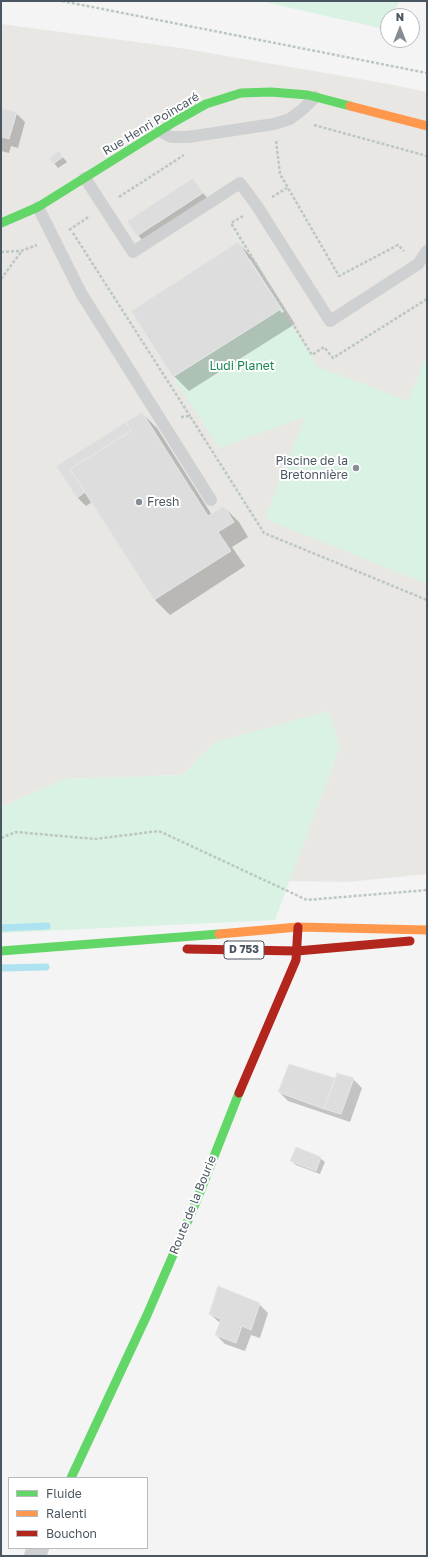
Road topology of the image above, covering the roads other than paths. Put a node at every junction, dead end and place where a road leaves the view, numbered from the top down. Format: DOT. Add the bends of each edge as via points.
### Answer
graph roads {
  1 [pos="315,97"];
  2 [pos="427,126"];
  3 [pos="160,131"];
  4 [pos="85,178"];
  5 [pos="38,207"];
  6 [pos="1,223"];
  7 [pos="427,251"];
  8 [pos="212,500"];
  9 [pos="298,927"];
  10 [pos="427,930"];
  11 [pos="421,940"];
  12 [pos="60,947"];
  13 [pos="147,949"];
  14 [pos="179,949"];
  15 [pos="1,951"];
  16 [pos="297,951"];
  17 [pos="71,1477"];
  1 -- 2 [label="street, Rue Henri Poincaré"];
  1 -- 3 [label="street, Rue Henri Poincaré" via="271,92 242,93 206,104"];
  1 -- 3 [label="lane" via="290,119 274,124 188,137 171,136"];
  3 -- 4 [label="street, Rue Henri Poincaré"];
  4 -- 5 [label="street, Rue Henri Poincaré"];
  4 -- 7 [label="lane" via="133,252 240,183 330,321 418,264"];
  5 -- 6 [label="street, Rue Henri Poincaré"];
  5 -- 8 [label="lane" via="81,293"];
  9 -- 10 [label="street, D 753"];
  9 -- 12 [label="street, D 753"];
  9 -- 16 [label="street, Route de la Bourie"];
  11 -- 16 [label="street, D 753"];
  12 -- 13 [label="street, D 753"];
  12 -- 15 [label="street, D 753"];
  14 -- 16 [label="street, D 753"];
  16 -- 17 [label="street, Route de la Bourie" via="296,960 230,1114 196,1202"];
}
